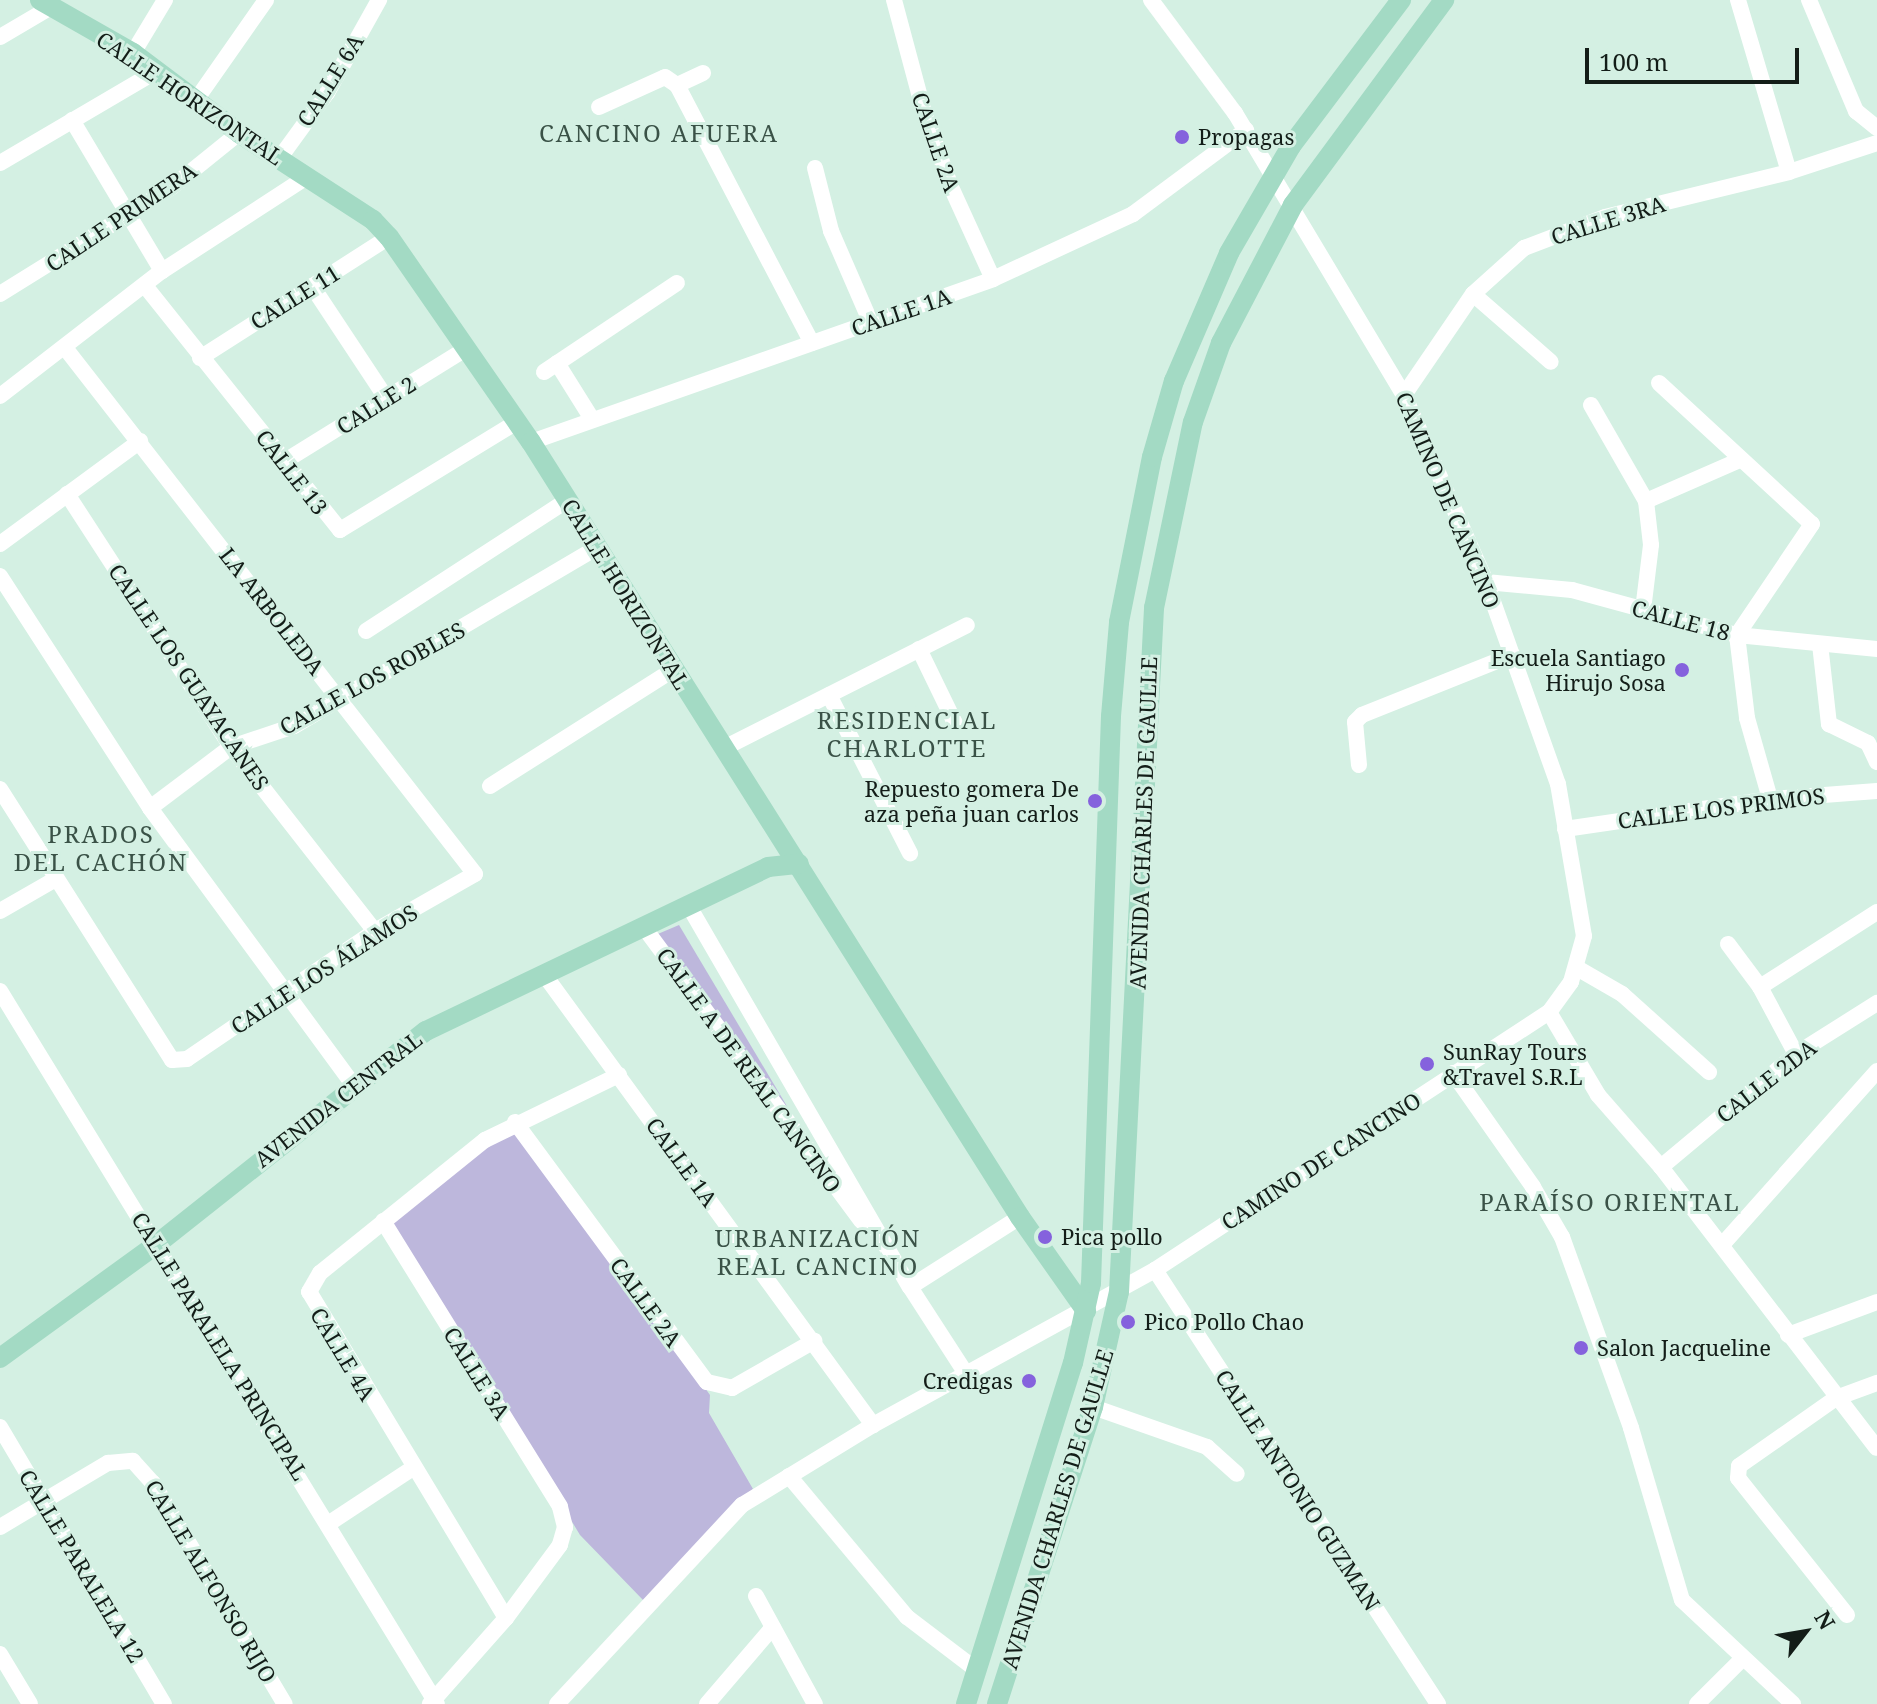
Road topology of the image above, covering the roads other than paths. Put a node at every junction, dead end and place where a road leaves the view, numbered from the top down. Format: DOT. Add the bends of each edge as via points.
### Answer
graph roads {
  1 [pos="165,0"];
  2 [pos="266,0"];
  3 [pos="379,0"];
  4 [pos="894,0"];
  5 [pos="1151,0"];
  6 [pos="1401,0"];
  7 [pos="1444,0"];
  8 [pos="1738,0"];
  9 [pos="1809,0"];
  10 [pos="46,3"];
  11 [pos="0,37"];
  12 [pos="133,53"];
  13 [pos="157,71"];
  14 [pos="703,73"];
  15 [pos="677,85"];
  16 [pos="196,100"];
  17 [pos="599,107"];
  18 [pos="72,120"];
  19 [pos="1877,128"];
  20 [pos="1246,130"];
  21 [pos="239,133"];
  22 [pos="1877,143"];
  23 [pos="279,159"];
  24 [pos="0,163"];
  25 [pos="815,168"];
  26 [pos="1789,172"];
  27 [pos="1273,176"];
  28 [pos="307,177"];
  29 [pos="1293,205"];
  30 [pos="127,216"];
  31 [pos="389,237"];
  32 [pos="162,271"];
  33 [pos="993,279"];
  34 [pos="677,283"];
  35 [pos="312,286"];
  36 [pos="146,287"];
  37 [pos="0,294"];
  38 [pos="1473,294"];
  39 [pos="871,323"];
  40 [pos="812,343"];
  41 [pos="467,348"];
  42 [pos="66,349"];
  43 [pos="200,358"];
  44 [pos="1551,362"];
  45 [pos="1659,383"];
  46 [pos="1404,395"];
  47 [pos="0,396"];
  48 [pos="386,398"];
  49 [pos="1591,405"];
  50 [pos="592,419"];
  51 [pos="517,422"];
  52 [pos="140,441"];
  53 [pos="531,442"];
  54 [pos="1740,460"];
  55 [pos="285,461"];
  56 [pos="67,494"];
  57 [pos="566,501"];
  58 [pos="1646,501"];
  59 [pos="0,544"];
  60 [pos="596,548"];
  61 [pos="0,576"];
  62 [pos="1486,582"];
  63 [pos="1643,610"];
  64 [pos="967,625"];
  65 [pos="366,631"];
  66 [pos="1737,635"];
  67 [pos="1820,644"];
  68 [pos="919,649"];
  69 [pos="1877,649"];
  70 [pos="1512,655"];
  71 [pos="673,670"];
  72 [pos="829,695"];
  73 [pos="340,699"];
  74 [pos="955,723"];
  75 [pos="231,747"];
  76 [pos="724,748"];
  77 [pos="1877,762"];
  78 [pos="1359,765"];
  79 [pos="490,786"];
  80 [pos="0,789"];
  81 [pos="1877,791"];
  82 [pos="1770,799"];
  83 [pos="150,808"];
  84 [pos="1565,829"];
  85 [pos="910,853"];
  86 [pos="799,864"];
  87 [pos="475,874"];
  88 [pos="54,880"];
  89 [pos="690,908"];
  90 [pos="0,911"];
  91 [pos="1877,912"];
  92 [pos="646,930"];
  93 [pos="375,931"];
  94 [pos="1728,944"];
  95 [pos="1577,968"];
  96 [pos="546,977"];
  97 [pos="1760,987"];
  98 [pos="0,991"];
  99 [pos="286,991"];
  100 [pos="1877,1003"];
  101 [pos="1549,1012"];
  102 [pos="1796,1054"];
  103 [pos="1877,1071"];
  104 [pos="1709,1072"];
  105 [pos="1453,1073"];
  106 [pos="619,1075"];
  107 [pos="353,1084"];
  108 [pos="515,1122"];
  109 [pos="1661,1167"];
  110 [pos="1020,1217"];
  111 [pos="383,1221"];
  112 [pos="157,1244"];
  113 [pos="1722,1245"];
  114 [pos="1155,1270"];
  115 [pos="910,1287"];
  116 [pos="1119,1292"];
  117 [pos="1877,1302"];
  118 [pos="1086,1311"];
  119 [pos="1788,1335"];
  120 [pos="814,1341"];
  121 [pos="0,1358"];
  122 [pos="965,1372"];
  123 [pos="1877,1383"];
  124 [pos="1836,1398"];
  125 [pos="1093,1407"];
  126 [pos="873,1425"];
  127 [pos="0,1427"];
  128 [pos="1877,1448"];
  129 [pos="413,1468"];
  130 [pos="1237,1474"];
  131 [pos="789,1476"];
  132 [pos="45,1501"];
  133 [pos="328,1524"];
  134 [pos="0,1527"];
  135 [pos="756,1596"];
  136 [pos="1847,1615"];
  137 [pos="506,1618"];
  138 [pos="773,1627"];
  139 [pos="0,1654"];
  140 [pos="1743,1658"];
  141 [pos="978,1671"];
  142 [pos="434,1703"];
  143 [pos="30,1704"];
  144 [pos="164,1704"];
  145 [pos="285,1704"];
  146 [pos="557,1704"];
  147 [pos="707,1704"];
  148 [pos="815,1704"];
  149 [pos="966,1704"];
  150 [pos="997,1704"];
  151 [pos="1438,1704"];
  152 [pos="1697,1704"];
  153 [pos="1793,1704"];
  1 -- 12 [label="street"];
  2 -- 16 [label="street"];
  3 -- 23 [label="street, CALLE 6A" via="327,93"];
  4 -- 33 [label="street, CALLE 2A" via="924,112"];
  5 -- 20 [label="street, CAMINO DE CANCINO"];
  6 -- 27 [label="main road, AVENIDA CHARLES DE GAULLE"];
  7 -- 29 [label="main road, AVENIDA CHARLES DE GAULLE"];
  8 -- 26 [label="street"];
  9 -- 19 [label="street" via="1856,111"];
  10 -- 11 [label="street"];
  10 -- 12 [label="main road, CALLE HORIZONTAL"];
  12 -- 13 [label="main road, CALLE HORIZONTAL"];
  13 -- 16 [label="main road, CALLE HORIZONTAL"];
  13 -- 18 [label="street"];
  14 -- 15 [label="street"];
  15 -- 17 [label="street" via="665,77"];
  15 -- 40 [label="street"];
  16 -- 21 [label="main road, CALLE HORIZONTAL"];
  18 -- 24 [label="street"];
  18 -- 30 [label="street"];
  20 -- 27 [label="street, CAMINO DE CANCINO"];
  20 -- 33 [label="street, CALLE 1A" via="1133,214"];
  21 -- 23 [label="main road, CALLE HORIZONTAL"];
  21 -- 30 [label="street, CALLE PRIMERA"];
  22 -- 26 [label="street, CALLE 3RA"];
  23 -- 28 [label="main road, CALLE HORIZONTAL"];
  25 -- 39 [label="street" via="831,231"];
  26 -- 38 [label="street, CALLE 3RA" via="1565,230 1524,248"];
  27 -- 29 [label="street, CAMINO DE CANCINO"];
  27 -- 118 [label="main road, AVENIDA CHARLES DE GAULLE" via="1229,253 1184,356 1133,538 1111,716 1097,1225"];
  28 -- 31 [label="main road, CALLE HORIZONTAL" via="373,220"];
  28 -- 32 [label="street"];
  29 -- 46 [label="street, CAMINO DE CANCINO"];
  29 -- 116 [label="main road, AVENIDA CHARLES DE GAULLE" via="1221,343 1193,422 1160,559 1150,666"];
  30 -- 32 [label="street"];
  30 -- 37 [label="street, CALLE PRIMERA"];
  31 -- 35 [label="street, CALLE 11"];
  31 -- 41 [label="main road, CALLE HORIZONTAL"];
  32 -- 36 [label="street"];
  33 -- 39 [label="street, CALLE 1A"];
  34 -- 50 [label="street" via="550,368"];
  35 -- 43 [label="street, CALLE 11"];
  35 -- 48 [label="street"];
  36 -- 42 [label="street"];
  36 -- 43 [label="street, CALLE 13"];
  38 -- 44 [label="street"];
  38 -- 46 [label="street, CALLE 3RA"];
  39 -- 40 [label="street, CALLE 1A"];
  40 -- 50 [label="street, CALLE 1A"];
  41 -- 48 [label="street, CALLE 2"];
  41 -- 51 [label="main road, CALLE HORIZONTAL"];
  42 -- 47 [label="street"];
  42 -- 52 [label="street, LA ARBOLEDA"];
  43 -- 55 [label="street, CALLE 13"];
  45 -- 54 [label="street"];
  46 -- 62 [label="street, CAMINO DE CANCINO"];
  48 -- 55 [label="street, CALLE 2"];
  49 -- 58 [label="street"];
  50 -- 53 [label="street, CALLE 1A"];
  51 -- 53 [label="main road, CALLE HORIZONTAL"];
  51 -- 55 [label="street, CALLE 13" via="340,530"];
  52 -- 56 [label="street"];
  52 -- 73 [label="street, LA ARBOLEDA"];
  53 -- 57 [label="main road, CALLE HORIZONTAL"];
  54 -- 58 [label="street"];
  54 -- 66 [label="street" via="1812,524"];
  56 -- 59 [label="street"];
  56 -- 75 [label="street, CALLE LOS GUAYACANES"];
  57 -- 60 [label="main road, CALLE HORIZONTAL"];
  57 -- 65 [label="street"];
  58 -- 63 [label="street" via="1651,545"];
  60 -- 71 [label="main road, CALLE HORIZONTAL"];
  60 -- 73 [label="street, CALLE LOS ROBLES"];
  61 -- 83 [label="street"];
  62 -- 63 [label="street, CALLE 18" via="1572,590"];
  62 -- 70 [label="street, CAMINO DE CANCINO"];
  63 -- 66 [label="street, CALLE 18"];
  64 -- 68 [label="street"];
  66 -- 67 [label="street, CALLE 18"];
  66 -- 82 [label="street" via="1747,718"];
  67 -- 69 [label="street, CALLE 18"];
  67 -- 77 [label="street" via="1829,724 1868,743"];
  68 -- 72 [label="street"];
  68 -- 74 [label="street"];
  70 -- 78 [label="street" via="1362,715 1355,722"];
  70 -- 84 [label="street, CAMINO DE CANCINO" via="1558,784"];
  71 -- 76 [label="main road, CALLE HORIZONTAL"];
  71 -- 79 [label="street"];
  72 -- 76 [label="street"];
  72 -- 85 [label="street"];
  73 -- 75 [label="street, CALLE LOS ROBLES" via="294,726"];
  73 -- 87 [label="street, LA ARBOLEDA"];
  75 -- 83 [label="street, CALLE LOS ROBLES"];
  75 -- 93 [label="street, CALLE LOS GUAYACANES"];
  76 -- 86 [label="main road, CALLE HORIZONTAL"];
  80 -- 88 [label="street"];
  81 -- 82 [label="street, CALLE LOS PRIMOS"];
  82 -- 84 [label="street, CALLE LOS PRIMOS"];
  83 -- 99 [label="street"];
  84 -- 95 [label="street, CAMINO DE CANCINO" via="1584,936"];
  86 -- 89 [label="main road, AVENIDA CENTRAL" via="777,863"];
  86 -- 110 [label="main road, CALLE HORIZONTAL"];
  87 -- 93 [label="street, CALLE LOS ÁLAMOS"];
  88 -- 90 [label="street"];
  88 -- 99 [label="street, CALLE LOS ÁLAMOS" via="172,1060 187,1059"];
  89 -- 92 [label="main road, AVENIDA CENTRAL"];
  89 -- 115 [label="street"];
  91 -- 97 [label="street"];
  92 -- 96 [label="main road, AVENIDA CENTRAL"];
  92 -- 115 [label="street, CALLE A DE REAL CANCINO"];
  93 -- 99 [label="street, CALLE LOS ÁLAMOS"];
  94 -- 97 [label="street"];
  95 -- 101 [label="street, CAMINO DE CANCINO"];
  95 -- 104 [label="street" via="1622,994"];
  96 -- 106 [label="street, CALLE 1A"];
  96 -- 107 [label="main road, AVENIDA CENTRAL" via="426,1031"];
  97 -- 102 [label="street"];
  98 -- 112 [label="street, CALLE PARALELA PRINCIPAL"];
  99 -- 107 [label="street"];
  100 -- 102 [label="street, CALLE 2DA"];
  101 -- 105 [label="street, CAMINO DE CANCINO"];
  101 -- 109 [label="street" via="1598,1095"];
  102 -- 109 [label="street, CALLE 2DA"];
  103 -- 113 [label="street"];
  105 -- 114 [label="street, CAMINO DE CANCINO"];
  105 -- 140 [label="street" via="1562,1237 1631,1428 1682,1600"];
  106 -- 108 [label="street, CALLE 4A"];
  106 -- 120 [label="street, CALLE 1A"];
  107 -- 112 [label="main road, AVENIDA CENTRAL"];
  108 -- 111 [label="street, CALLE 4A"];
  108 -- 120 [label="street, CALLE 2A" via="707,1382 732,1388"];
  109 -- 113 [label="street"];
  110 -- 115 [label="street"];
  110 -- 118 [label="main road, CALLE HORIZONTAL"];
  111 -- 129 [label="street, CALLE 4A" via="320,1273 309,1292"];
  111 -- 137 [label="street, CALLE 3A" via="560,1507 565,1527 560,1545"];
  112 -- 121 [label="main road, AVENIDA CENTRAL"];
  112 -- 133 [label="street, CALLE PARALELA PRINCIPAL"];
  113 -- 119 [label="street"];
  114 -- 116 [label="street"];
  114 -- 151 [label="street, CALLE ANTONIO GUZMAN"];
  115 -- 122 [label="street"];
  116 -- 118 [label="street"];
  116 -- 125 [label="main road, AVENIDA CHARLES DE GAULLE"];
  117 -- 119 [label="street"];
  118 -- 122 [label="street"];
  118 -- 141 [label="main road, AVENIDA CHARLES DE GAULLE"];
  119 -- 124 [label="street"];
  120 -- 126 [label="street, CALLE 1A"];
  122 -- 126 [label="street"];
  123 -- 124 [label="street"];
  124 -- 128 [label="street"];
  124 -- 136 [label="street" via="1739,1466 1738,1478"];
  125 -- 130 [label="street" via="1207,1447"];
  125 -- 150 [label="main road, AVENIDA CHARLES DE GAULLE"];
  126 -- 131 [label="street"];
  127 -- 132 [label="street, CALLE PARALELA 12"];
  129 -- 133 [label="street"];
  129 -- 137 [label="street, CALLE 4A"];
  131 -- 141 [label="street" via="907,1617"];
  131 -- 146 [label="street" via="742,1505"];
  132 -- 134 [label="street"];
  132 -- 144 [label="street, CALLE PARALELA 12"];
  132 -- 145 [label="street, CALLE ALFONSO RIJO" via="108,1463 133,1461 153,1483"];
  133 -- 142 [label="street, CALLE PARALELA PRINCIPAL"];
  135 -- 138 [label="street"];
  137 -- 142 [label="street"];
  138 -- 147 [label="street"];
  138 -- 148 [label="street"];
  139 -- 143 [label="street"];
  140 -- 152 [label="street"];
  140 -- 153 [label="street"];
  141 -- 149 [label="main road, AVENIDA CHARLES DE GAULLE"];
}
